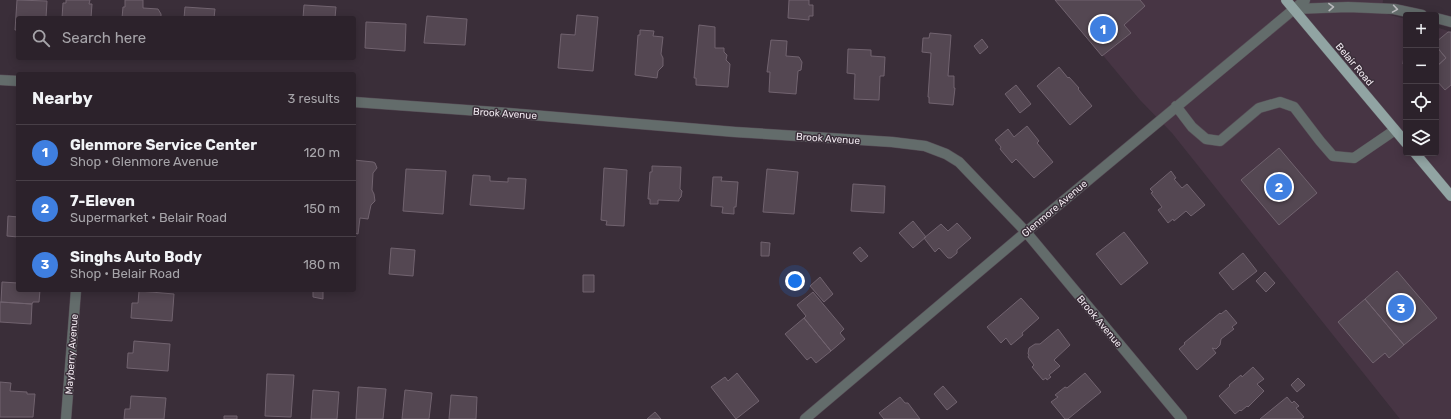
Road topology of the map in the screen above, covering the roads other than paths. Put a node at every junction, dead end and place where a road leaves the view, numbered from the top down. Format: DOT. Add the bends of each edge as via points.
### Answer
graph roads {
  1 [pos="1286,0"];
  2 [pos="1305,0"];
  3 [pos="1366,4"];
  4 [pos="1294,9"];
  5 [pos="1408,12"];
  6 [pos="1439,19"];
  7 [pos="1451,22"];
  8 [pos="0,80"];
  9 [pos="16,81"];
  10 [pos="356,102"];
  11 [pos="1176,106"];
  12 [pos="1395,130"];
  13 [pos="1403,139"];
  14 [pos="1417,156"];
  15 [pos="1451,196"];
  16 [pos="1026,232"];
  17 [pos="76,292"];
  18 [pos="66,419"];
  19 [pos="805,419"];
  20 [pos="1182,419"];
  1 -- 4 [label="main road, Belair Road"];
  2 -- 4 [label="street, Glenmore Avenue"];
  4 -- 3 [label="street, one-way"];
  3 -- 5 [label="street, one-way"];
  4 -- 11 [label="street, Glenmore Avenue"];
  4 -- 12 [label="main road, Belair Road"];
  6 -- 7 [label="street"];
  8 -- 9 [label="street"];
  10 -- 16 [label="street, Brook Avenue" via="925,146 959,162"];
  11 -- 12 [label="street" via="1192,127 1206,139 1220,141 1259,108 1280,102 1294,108 1333,156 1354,158"];
  11 -- 16 [label="street, Glenmore Avenue"];
  12 -- 13 [label="main road, Belair Road"];
  14 -- 15 [label="main road"];
  16 -- 19 [label="street, Glenmore Avenue"];
  16 -- 20 [label="street, Brook Avenue"];
  17 -- 18 [label="street, Mayberry Avenue"];
}
